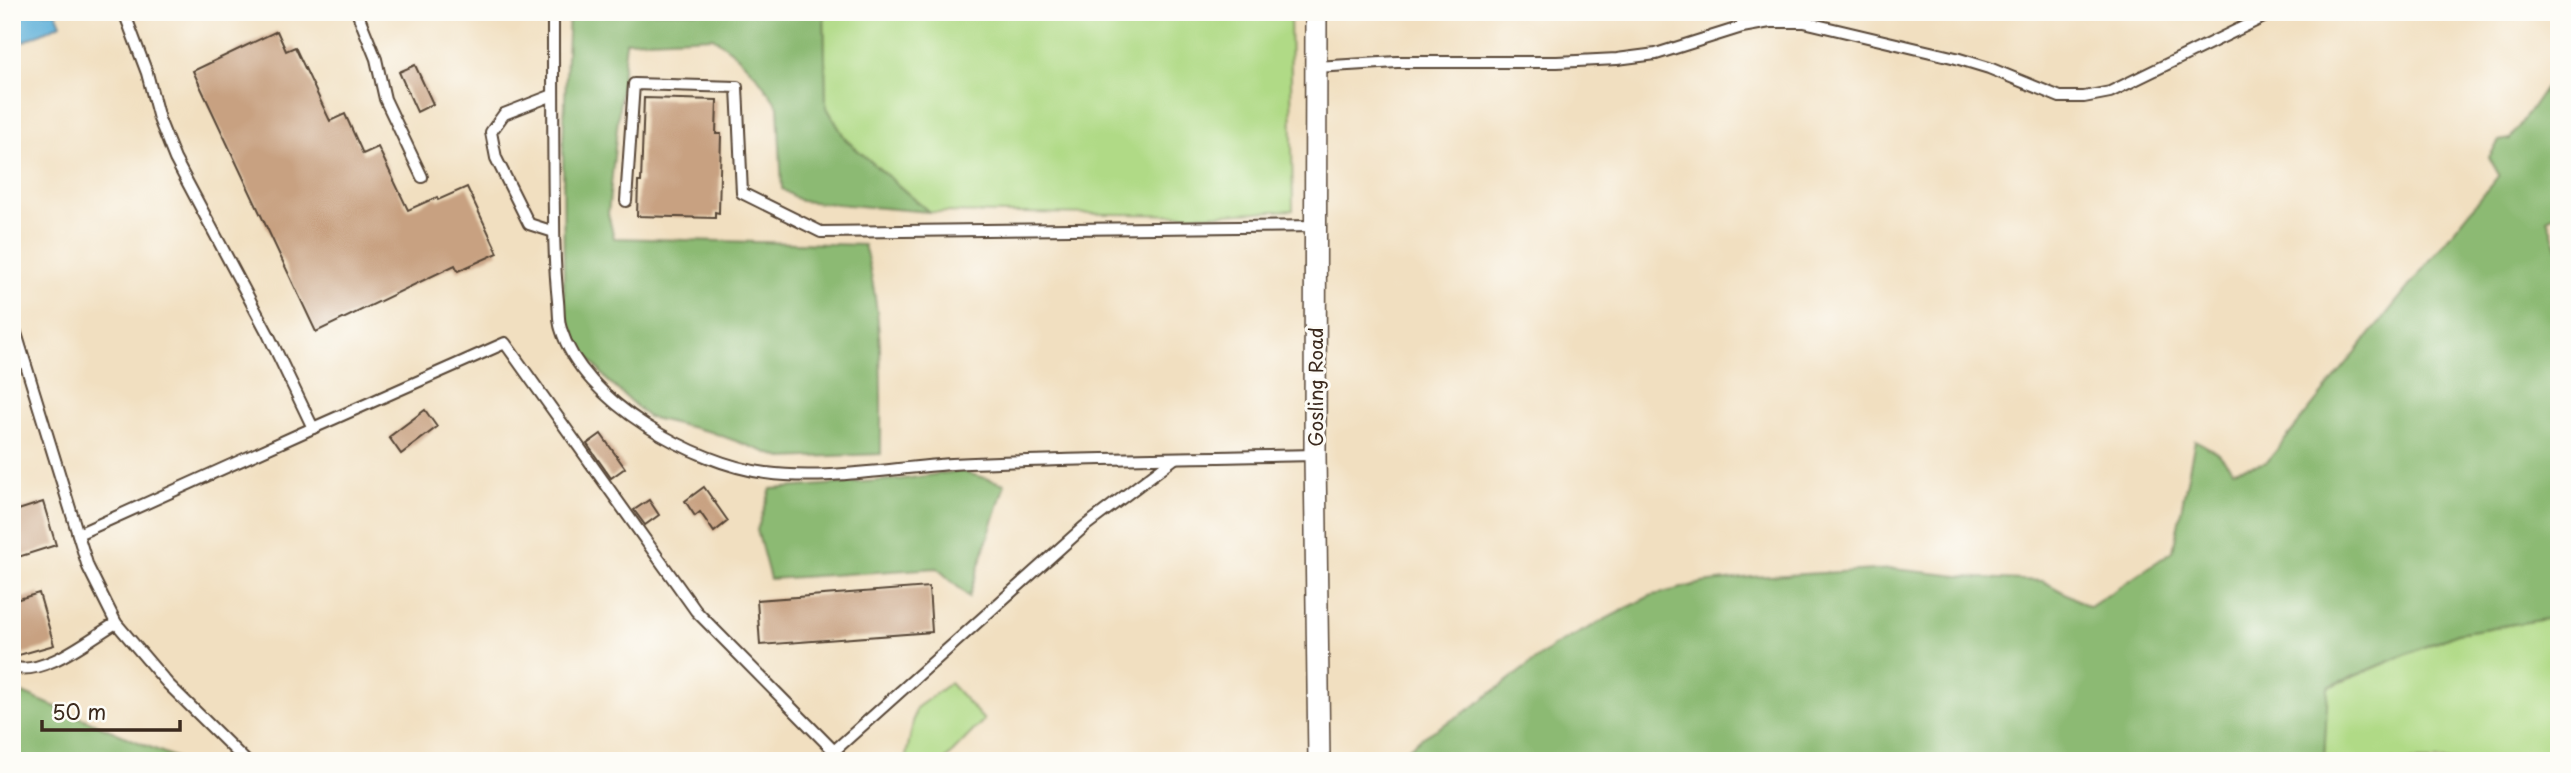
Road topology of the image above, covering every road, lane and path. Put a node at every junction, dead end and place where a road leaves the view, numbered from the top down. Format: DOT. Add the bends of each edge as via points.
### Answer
graph roads {
  1 [pos="124,12"];
  2 [pos="357,12"];
  3 [pos="553,12"];
  4 [pos="1316,12"];
  5 [pos="1743,12"];
  6 [pos="2274,12"];
  7 [pos="1742,27"];
  8 [pos="1316,67"];
  9 [pos="553,95"];
  10 [pos="422,177"];
  11 [pos="625,201"];
  12 [pos="1317,226"];
  13 [pos="554,232"];
  14 [pos="12,320"];
  15 [pos="313,428"];
  16 [pos="1315,455"];
  17 [pos="1175,458"];
  18 [pos="78,534"];
  19 [pos="116,623"];
  20 [pos="12,667"];
  21 [pos="834,751"];
  22 [pos="246,761"];
  23 [pos="823,761"];
  24 [pos="1319,761"];
  1 -- 15 [label="lane" via="175,159"];
  2 -- 10 [label="lane" via="376,59 385,99"];
  3 -- 9 [label="lane"];
  4 -- 8 [label="street, Gosling Road"];
  5 -- 7 [label="lane"];
  6 -- 7 [label="lane" via="2110,92 2084,97 2060,97 1956,58 1804,22"];
  7 -- 8 [label="lane" via="1656,54 1617,59"];
  8 -- 12 [label="street, Gosling Road"];
  9 -- 13 [label="lane"];
  9 -- 13 [label="lane" via="504,114 491,132 496,158 529,224"];
  11 -- 12 [label="lane" via="634,84 737,87 742,193 821,232"];
  12 -- 16 [label="street, Gosling Road"];
  13 -- 17 [label="lane" via="560,328 578,362 624,410 691,452 725,465 794,476 953,464"];
  14 -- 18 [label="lane"];
  15 -- 18 [label="lane"];
  15 -- 21 [label="lane" via="505,343 696,611"];
  16 -- 17 [label="lane"];
  16 -- 24 [label="street, Gosling Road"];
  17 -- 21 [label="lane" via="1085,526"];
  18 -- 19 [label="lane" via="88,567"];
  19 -- 20 [label="lane" via="54,661 37,668"];
  19 -- 22 [label="lane" via="167,684"];
  21 -- 23 [label="lane"];
}
